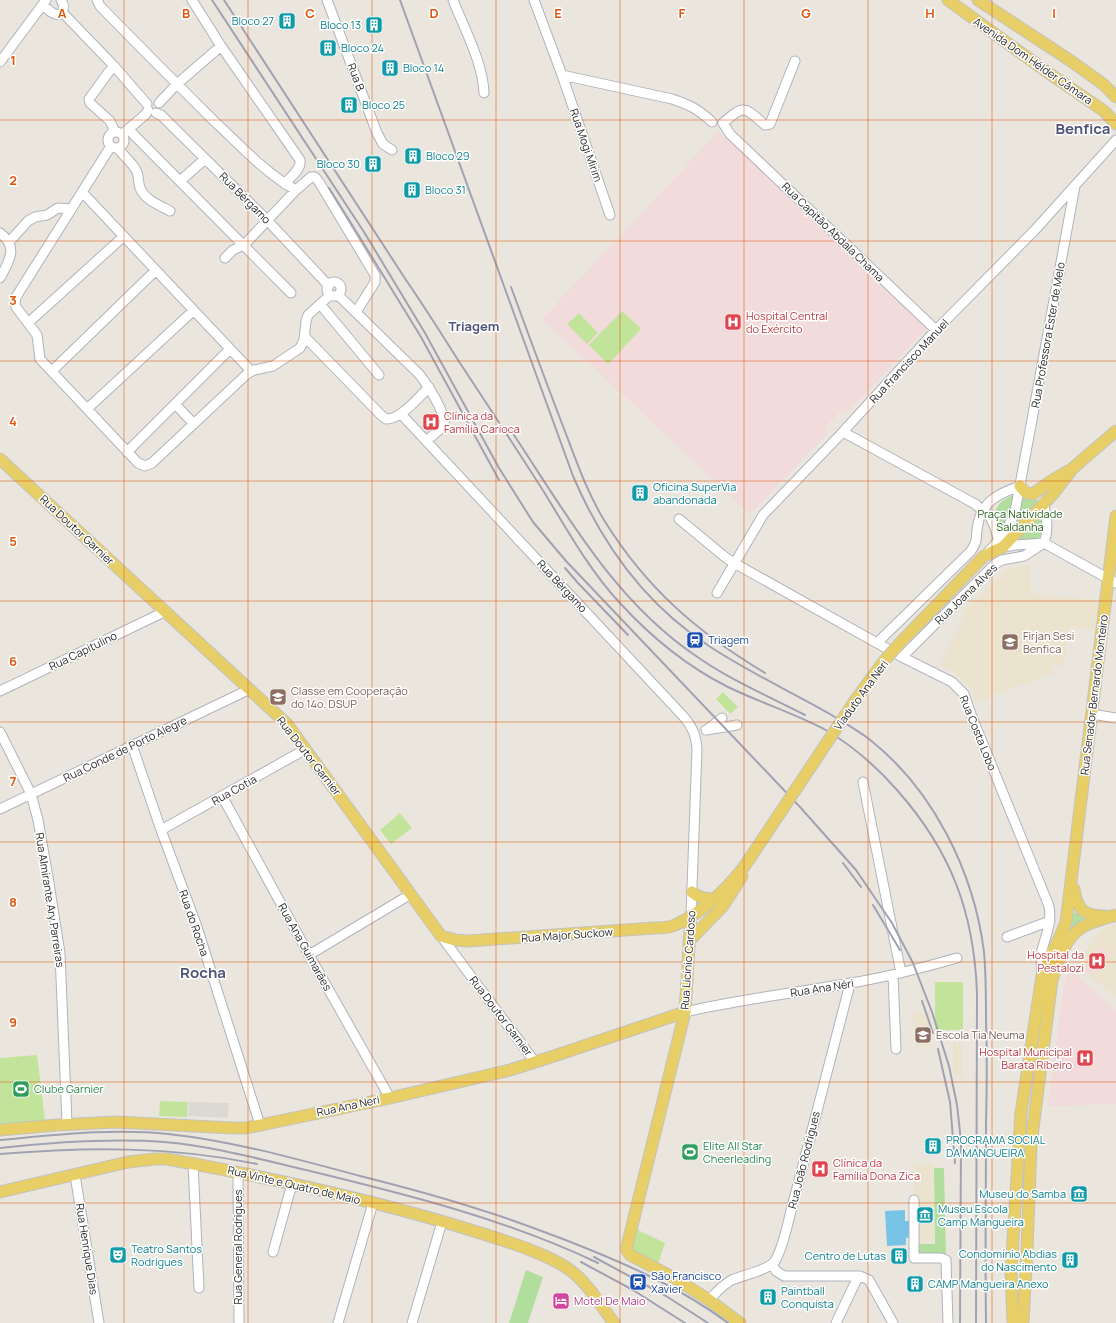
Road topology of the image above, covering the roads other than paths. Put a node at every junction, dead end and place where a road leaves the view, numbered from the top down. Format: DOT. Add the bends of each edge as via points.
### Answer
graph roads {
  1 [pos="61,0"];
  2 [pos="98,0"];
  3 [pos="192,0"];
  4 [pos="327,0"];
  5 [pos="453,0"];
  6 [pos="534,0"];
  7 [pos="948,0"];
  8 [pos="978,0"];
  9 [pos="44,2"];
  10 [pos="62,12"];
  11 [pos="221,46"];
  12 [pos="795,61"];
  13 [pos="0,62"];
  14 [pos="114,66"];
  15 [pos="562,75"];
  16 [pos="177,84"];
  17 [pos="484,93"];
  18 [pos="1116,97"];
  19 [pos="153,107"];
  20 [pos="712,122"];
  21 [pos="1116,124"];
  22 [pos="122,132"];
  23 [pos="1116,140"];
  24 [pos="115,147"];
  25 [pos="392,150"];
  26 [pos="205,159"];
  27 [pos="180,181"];
  28 [pos="285,184"];
  29 [pos="1076,184"];
  30 [pos="296,190"];
  31 [pos="82,192"];
  32 [pos="71,209"];
  33 [pos="170,211"];
  34 [pos="610,215"];
  35 [pos="267,220"];
  36 [pos="0,233"];
  37 [pos="123,237"];
  38 [pos="9,242"];
  39 [pos="244,245"];
  40 [pos="225,258"];
  41 [pos="155,271"];
  42 [pos="0,278"];
  43 [pos="333,291"];
  44 [pos="291,293"];
  45 [pos="320,304"];
  46 [pos="193,311"];
  47 [pos="356,312"];
  48 [pos="28,323"];
  49 [pos="936,330"];
  50 [pos="305,337"];
  51 [pos="230,349"];
  52 [pos="52,371"];
  53 [pos="251,371"];
  54 [pos="379,375"];
  55 [pos="429,387"];
  56 [pos="175,404"];
  57 [pos="87,409"];
  58 [pos="401,414"];
  59 [pos="194,424"];
  60 [pos="1116,431"];
  61 [pos="843,432"];
  62 [pos="426,440"];
  63 [pos="127,452"];
  64 [pos="0,459"];
  65 [pos="1073,468"];
  66 [pos="1020,486"];
  67 [pos="1043,503"];
  68 [pos="983,510"];
  69 [pos="1116,516"];
  70 [pos="679,519"];
  71 [pos="1044,543"];
  72 [pos="1004,545"];
  73 [pos="1018,557"];
  74 [pos="734,563"];
  75 [pos="1112,581"];
  76 [pos="717,593"];
  77 [pos="166,611"];
  78 [pos="878,642"];
  79 [pos="902,657"];
  80 [pos="250,689"];
  81 [pos="0,691"];
  82 [pos="1092,714"];
  83 [pos="722,718"];
  84 [pos="1116,718"];
  85 [pos="737,725"];
  86 [pos="706,730"];
  87 [pos="0,732"];
  88 [pos="695,734"];
  89 [pos="132,745"];
  90 [pos="306,749"];
  91 [pos="863,782"];
  92 [pos="31,794"];
  93 [pos="222,796"];
  94 [pos="0,809"];
  95 [pos="162,830"];
  96 [pos="748,862"];
  97 [pos="1072,874"];
  98 [pos="692,892"];
  99 [pos="411,894"];
  100 [pos="716,898"];
  101 [pos="691,915"];
  102 [pos="1116,915"];
  103 [pos="1050,921"];
  104 [pos="675,925"];
  105 [pos="441,936"];
  106 [pos="1007,937"];
  107 [pos="689,941"];
  108 [pos="309,955"];
  109 [pos="957,958"];
  110 [pos="897,974"];
  111 [pos="1042,976"];
  112 [pos="850,984"];
  113 [pos="686,1012"];
  114 [pos="896,1049"];
  115 [pos="535,1062"];
  116 [pos="390,1098"];
  117 [pos="1020,1113"];
  118 [pos="1035,1114"];
  119 [pos="67,1124"];
  120 [pos="260,1125"];
  121 [pos="0,1130"];
  122 [pos="1019,1132"];
  123 [pos="1032,1134"];
  124 [pos="193,1164"];
  125 [pos="238,1172"];
  126 [pos="75,1174"];
  127 [pos="292,1184"];
  128 [pos="0,1192"];
  129 [pos="914,1200"];
  130 [pos="373,1203"];
  131 [pos="442,1222"];
  132 [pos="273,1252"];
  133 [pos="772,1264"];
  134 [pos="860,1276"];
  135 [pos="199,1288"];
  136 [pos="709,1300"];
  137 [pos="99,1323"];
  138 [pos="239,1323"];
  139 [pos="338,1323"];
  140 [pos="412,1323"];
  141 [pos="614,1323"];
  142 [pos="740,1323"];
  143 [pos="836,1323"];
  144 [pos="893,1323"];
  145 [pos="948,1323"];
  146 [pos="1013,1323"];
  147 [pos="1023,1323"];
  1 -- 10 [label="street" via="64,6"];
  2 -- 16 [label="street" via="100,6"];
  3 -- 11 [label="street"];
  4 -- 25 [label="street, Rua B" via="377,133 383,144"];
  5 -- 17 [label="street" via="479,66 484,82"];
  6 -- 15 [label="street"];
  7 -- 21 [label="main road, Avenida Dom Hélder Câmara" via="1104,111"];
  8 -- 18 [label="main road, Avenida Dom Hélder Câmara" via="1091,75"];
  9 -- 10 [label="street, Rua Bérgamo" via="53,13"];
  9 -- 13 [label="street"];
  10 -- 14 [label="street, Rua Bérgamo"];
  11 -- 16 [label="street"];
  11 -- 28 [label="street" via="300,160 299,168"];
  12 -- 49 [label="street, Rua Capitão Abdala Chama" via="770,124 765,125 748,110 738,111 723,123 730,134"];
  14 -- 19 [label="street, Rua Bérgamo"];
  14 -- 22 [label="street" via="89,99 90,103"];
  15 -- 20 [label="street" via="672,99 700,111"];
  15 -- 34 [label="street, Rua Mogi Mirim"];
  16 -- 19 [label="street"];
  16 -- 28 [label="street" via="231,137"];
  19 -- 22 [label="street"];
  19 -- 26 [label="street, Rua Bérgamo"];
  22 -- 24 [label="street" via="124,142"];
  22 -- 24 [label="street" via="108,139"];
  22 -- 27 [label="street"];
  23 -- 29 [label="street, Rua Francisco Manuel"];
  24 -- 31 [label="street"];
  24 -- 33 [label="street" via="137,171 140,188 150,201"];
  26 -- 27 [label="street"];
  26 -- 35 [label="street, Rua Bérgamo"];
  27 -- 39 [label="street"];
  28 -- 30 [label="street"];
  29 -- 49 [label="street, Rua Francisco Manuel" via="1034,231"];
  29 -- 66 [label="street, Rua Professora Ester de Melo"];
  30 -- 35 [label="street"];
  30 -- 47 [label="street" via="310,177 317,179 374,272 375,282"];
  31 -- 32 [label="street"];
  31 -- 37 [label="street"];
  32 -- 38 [label="street" via="58,208 47,215 28,221"];
  32 -- 48 [label="street" via="16,297 16,307"];
  35 -- 39 [label="street"];
  35 -- 43 [label="street, Rua Bérgamo"];
  36 -- 38 [label="street"];
  37 -- 41 [label="street"];
  37 -- 48 [label="street"];
  38 -- 42 [label="street" via="11,254"];
  39 -- 40 [label="street" via="233,250"];
  39 -- 44 [label="street"];
  41 -- 46 [label="street"];
  41 -- 52 [label="street"];
  43 -- 45 [label="street"];
  43 -- 47 [label="street, Rua Bérgamo"];
  45 -- 50 [label="street" via="306,318"];
  45 -- 54 [label="street"];
  46 -- 51 [label="street"];
  46 -- 57 [label="street"];
  47 -- 55 [label="street, Rua Bérgamo"];
  48 -- 52 [label="street" via="37,335 39,356"];
  49 -- 61 [label="street, Rua Francisco Manuel"];
  50 -- 53 [label="street" via="300,348 277,364"];
  50 -- 58 [label="street" via="381,415 386,419"];
  51 -- 53 [label="street"];
  51 -- 56 [label="street"];
  52 -- 57 [label="street"];
  53 -- 59 [label="street"];
  55 -- 58 [label="street"];
  55 -- 62 [label="street, Rua Bérgamo" via="445,423"];
  56 -- 59 [label="street"];
  56 -- 63 [label="street"];
  57 -- 63 [label="street"];
  58 -- 62 [label="street, Rua Bérgamo"];
  59 -- 63 [label="street" via="148,465 141,465"];
  60 -- 65 [label="main road"];
  61 -- 68 [label="street"];
  61 -- 74 [label="street, Rua Francisco Manuel" via="763,515"];
  62 -- 88 [label="street, Rua Bérgamo" via="683,716"];
  64 -- 77 [label="main road, Rua Doutor Garnier"];
  65 -- 66 [label="main road" via="1033,494 1026,493"];
  65 -- 67 [label="main road"];
  66 -- 68 [label="street" via="996,496"];
  66 -- 72 [label="street"];
  67 -- 71 [label="street" via="1048,519"];
  67 -- 72 [label="main road"];
  68 -- 72 [label="street" via="990,517"];
  68 -- 78 [label="street" via="977,526 977,542 971,551"];
  69 -- 75 [label="main road, Rua Senador Bernardo Monteiro"];
  70 -- 74 [label="street, Rua Costa Lobo"];
  71 -- 72 [label="street"];
  71 -- 73 [label="street, Rua Joana Alves"];
  71 -- 75 [label="street"];
  72 -- 73 [label="street"];
  72 -- 96 [label="main road, Viaduto Ana Neri, bridge" via="984,556 884,661"];
  73 -- 79 [label="street, Rua Joana Alves" via="995,564"];
  74 -- 76 [label="street, Rua Francisco Manuel"];
  74 -- 78 [label="street, Rua Costa Lobo"];
  75 -- 82 [label="main road, Rua Senador Bernardo Monteiro"];
  77 -- 80 [label="main road, Rua Doutor Garnier"];
  77 -- 81 [label="street, Rua Capitulino"];
  78 -- 79 [label="street, Rua Costa Lobo"];
  79 -- 103 [label="street, Rua Costa Lobo" via="952,682 964,694 1049,906"];
  80 -- 89 [label="street, Rua Conde de Porto Alegre"];
  80 -- 90 [label="main road, Rua Doutor Garnier" via="287,724"];
  82 -- 84 [label="street"];
  82 -- 97 [label="main road, Rua Senador Bernardo Monteiro"];
  83 -- 86 [label="street"];
  85 -- 86 [label="street"];
  86 -- 88 [label="street"];
  87 -- 92 [label="street, Rua Almirante Ary Parreiras"];
  88 -- 98 [label="street, Rua Licínio Cardoso" via="697,749"];
  89 -- 92 [label="street, Rua Conde de Porto Alegre"];
  89 -- 95 [label="street, Rua do Rocha"];
  90 -- 93 [label="street, Rua Cotia"];
  90 -- 99 [label="main road, Rua Doutor Garnier"];
  91 -- 110 [label="street"];
  92 -- 94 [label="street, Rua Conde de Porto Alegre"];
  92 -- 119 [label="street, Rua Almirante Ary Parreiras" via="38,820 60,953"];
  93 -- 95 [label="street, Rua Cotia"];
  93 -- 108 [label="street, Rua Ana Guimarães"];
  95 -- 120 [label="street, Rua do Rocha" via="196,924"];
  96 -- 100 [label="main road, Viaduto Ana Neri"];
  96 -- 107 [label="main road, Viaduto Ana Neri" via="723,906"];
  97 -- 102 [label="main road" via="1075,901 1080,908 1093,915"];
  97 -- 111 [label="main road" via="1066,922"];
  98 -- 100 [label="main road" via="700,897"];
  98 -- 101 [label="street, Rua Licínio Cardoso"];
  99 -- 105 [label="main road, Rua Doutor Garnier"];
  99 -- 108 [label="street"];
  100 -- 101 [label="main road, Viaduto Ana Neri"];
  101 -- 104 [label="main road, Rua Major Suckow"];
  101 -- 107 [label="main road, Rua Licínio Cardoso"];
  102 -- 118 [label="main road" via="1085,925 1073,934 1056,967 1052,980"];
  103 -- 106 [label="street"];
  103 -- 111 [label="street, Rua Costa Lobo" via="1042,952"];
  104 -- 105 [label="main road, Rua Major Suckow" via="475,940 455,940"];
  104 -- 107 [label="main road"];
  105 -- 115 [label="street, Rua Doutor Garnier"];
  107 -- 113 [label="main road, Rua Licínio Cardoso"];
  108 -- 116 [label="street, Rua Ana Guimarães"];
  109 -- 110 [label="street, Rua Ana Néri"];
  110 -- 112 [label="street, Rua Ana Néri"];
  110 -- 114 [label="street"];
  111 -- 117 [label="main road"];
  112 -- 113 [label="street, Rua Ana Néri" via="717,1004"];
  112 -- 133 [label="street, Rua João Rodrigues" via="791,1211 780,1248"];
  113 -- 115 [label="main road, Rua Ana Neri"];
  113 -- 136 [label="main road, Rua Licínio Cardoso" via="628,1237 627,1250 634,1258 676,1279"];
  115 -- 116 [label="main road, Rua Ana Neri"];
  116 -- 120 [label="main road, Rua Ana Neri"];
  117 -- 118 [label="main road"];
  117 -- 122 [label="main road"];
  118 -- 123 [label="main road"];
  119 -- 120 [label="main road, Rua Ana Neri" via="116,1122 236,1128"];
  119 -- 121 [label="main road, Rua Ana Neri"];
  122 -- 123 [label="main road"];
  122 -- 146 [label="main road" via="1012,1272"];
  123 -- 147 [label="main road"];
  124 -- 125 [label="main road, Rua Vinte e Quatro de Maio"];
  124 -- 126 [label="main road, Rua Vinte e Quatro de Maio" via="167,1159 141,1160"];
  124 -- 135 [label="street"];
  125 -- 127 [label="main road, Rua Vinte e Quatro de Maio"];
  125 -- 138 [label="street, Rua General Rodrigues"];
  126 -- 128 [label="main road, Rua Vinte e Quatro de Maio"];
  126 -- 137 [label="street, Rua Henrique Dias"];
  127 -- 130 [label="main road, Rua Vinte e Quatro de Maio"];
  127 -- 132 [label="street"];
  129 -- 145 [label="street" via="914,1258 946,1260"];
  130 -- 131 [label="main road, Rua Vinte e Quatro de Maio"];
  130 -- 139 [label="street"];
  131 -- 140 [label="street"];
  131 -- 141 [label="main road, Rua Vinte e Quatro de Maio" via="490,1236 560,1263 578,1276"];
  133 -- 134 [label="street" via="776,1272 784,1276"];
  133 -- 136 [label="street" via="731,1280"];
  134 -- 143 [label="street"];
  134 -- 144 [label="street" via="873,1285"];
  136 -- 142 [label="main road"];
}
